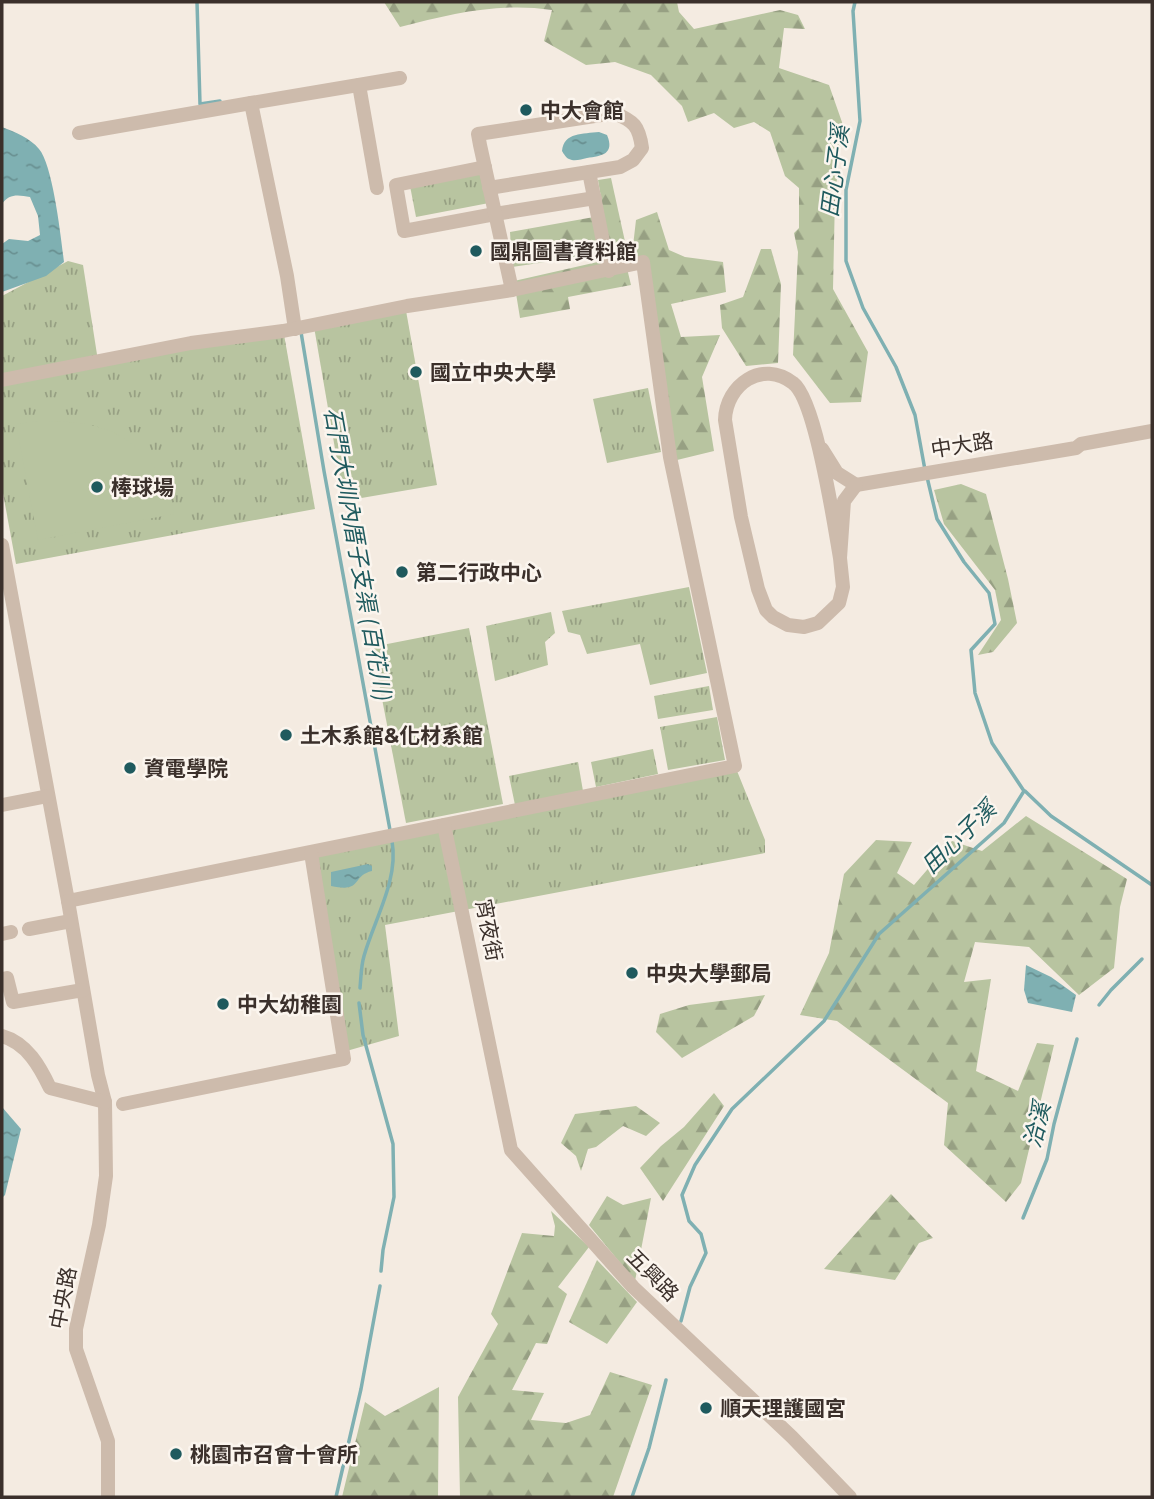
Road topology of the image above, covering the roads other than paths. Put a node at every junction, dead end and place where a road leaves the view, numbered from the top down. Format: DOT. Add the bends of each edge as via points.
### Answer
graph roads {
  1 [pos="400,78"];
  2 [pos="359,85"];
  3 [pos="251,103"];
  4 [pos="79,133"];
  5 [pos="485,167"];
  6 [pos="589,172"];
  7 [pos="396,185"];
  8 [pos="489,188"];
  9 [pos="594,198"];
  10 [pos="495,214"];
  11 [pos="609,271"];
  12 [pos="512,290"];
  13 [pos="295,329"];
  14 [pos="2,380"];
  15 [pos="1152,431"];
  16 [pos="1152,439"];
  17 [pos="818,442"];
  18 [pos="1076,448"];
  19 [pos="856,485"];
  20 [pos="2,545"];
  21 [pos="841,558"];
  22 [pos="48,796"];
  23 [pos="2,805"];
  24 [pos="444,825"];
  25 [pos="311,853"];
  26 [pos="68,901"];
  27 [pos="71,921"];
  28 [pos="29,929"];
  29 [pos="2,979"];
  30 [pos="83,990"];
  31 [pos="2,1036"];
  32 [pos="491,1044"];
  33 [pos="105,1101"];
  34 [pos="123,1104"];
  35 [pos="108,1497"];
  36 [pos="849,1497"];
  1 -- 2 [label="street"];
  2 -- 3 [label="street"];
  2 -- 7 [label="street" via="375,189"];
  3 -- 4 [label="street"];
  3 -- 13 [label="street"];
  5 -- 6 [label="street" via="478,134 614,113 630,120 640,133 642,148 633,160"];
  5 -- 7 [label="street"];
  5 -- 8 [label="street"];
  6 -- 8 [label="street"];
  6 -- 9 [label="street"];
  7 -- 10 [label="street" via="404,231"];
  8 -- 10 [label="street"];
  9 -- 10 [label="street"];
  9 -- 11 [label="street"];
  10 -- 12 [label="street"];
  11 -- 12 [label="street"];
  11 -- 24 [label="street" via="643,262 670,457 735,766"];
  12 -- 13 [label="street"];
  13 -- 14 [label="street" via="191,343"];
  15 -- 18 [label="street, 中大路"];
  16 -- 18 [label="street, 中大路"];
  17 -- 19 [label="street" via="837,473"];
  17 -- 21 [label="street"];
  17 -- 21 [label="street" via="804,396 781,376 746,379 730,396 725,420 739,505 766,610 788,625 804,627 822,621 839,603"];
  18 -- 19 [label="street, 中大路"];
  19 -- 21 [label="street" via="844,501"];
  20 -- 22 [label="street, 中央路"];
  22 -- 23 [label="street"];
  22 -- 26 [label="street, 中央路"];
  24 -- 25 [label="street"];
  24 -- 32 [label="street, 宵夜街"];
  25 -- 26 [label="street"];
  25 -- 34 [label="street" via="344,1059"];
  26 -- 27 [label="street, 中央路"];
  27 -- 28 [label="street"];
  27 -- 30 [label="street, 中央路"];
  29 -- 30 [label="street" via="7,978 13,1002"];
  30 -- 33 [label="street, 中央路"];
  31 -- 33 [label="street" via="33,1057 50,1088"];
  32 -- 36 [label="street, 五興路" via="516,1158 633,1287"];
  33 -- 35 [label="street, 中央路" via="106,1176 76,1349 108,1441"];
}
